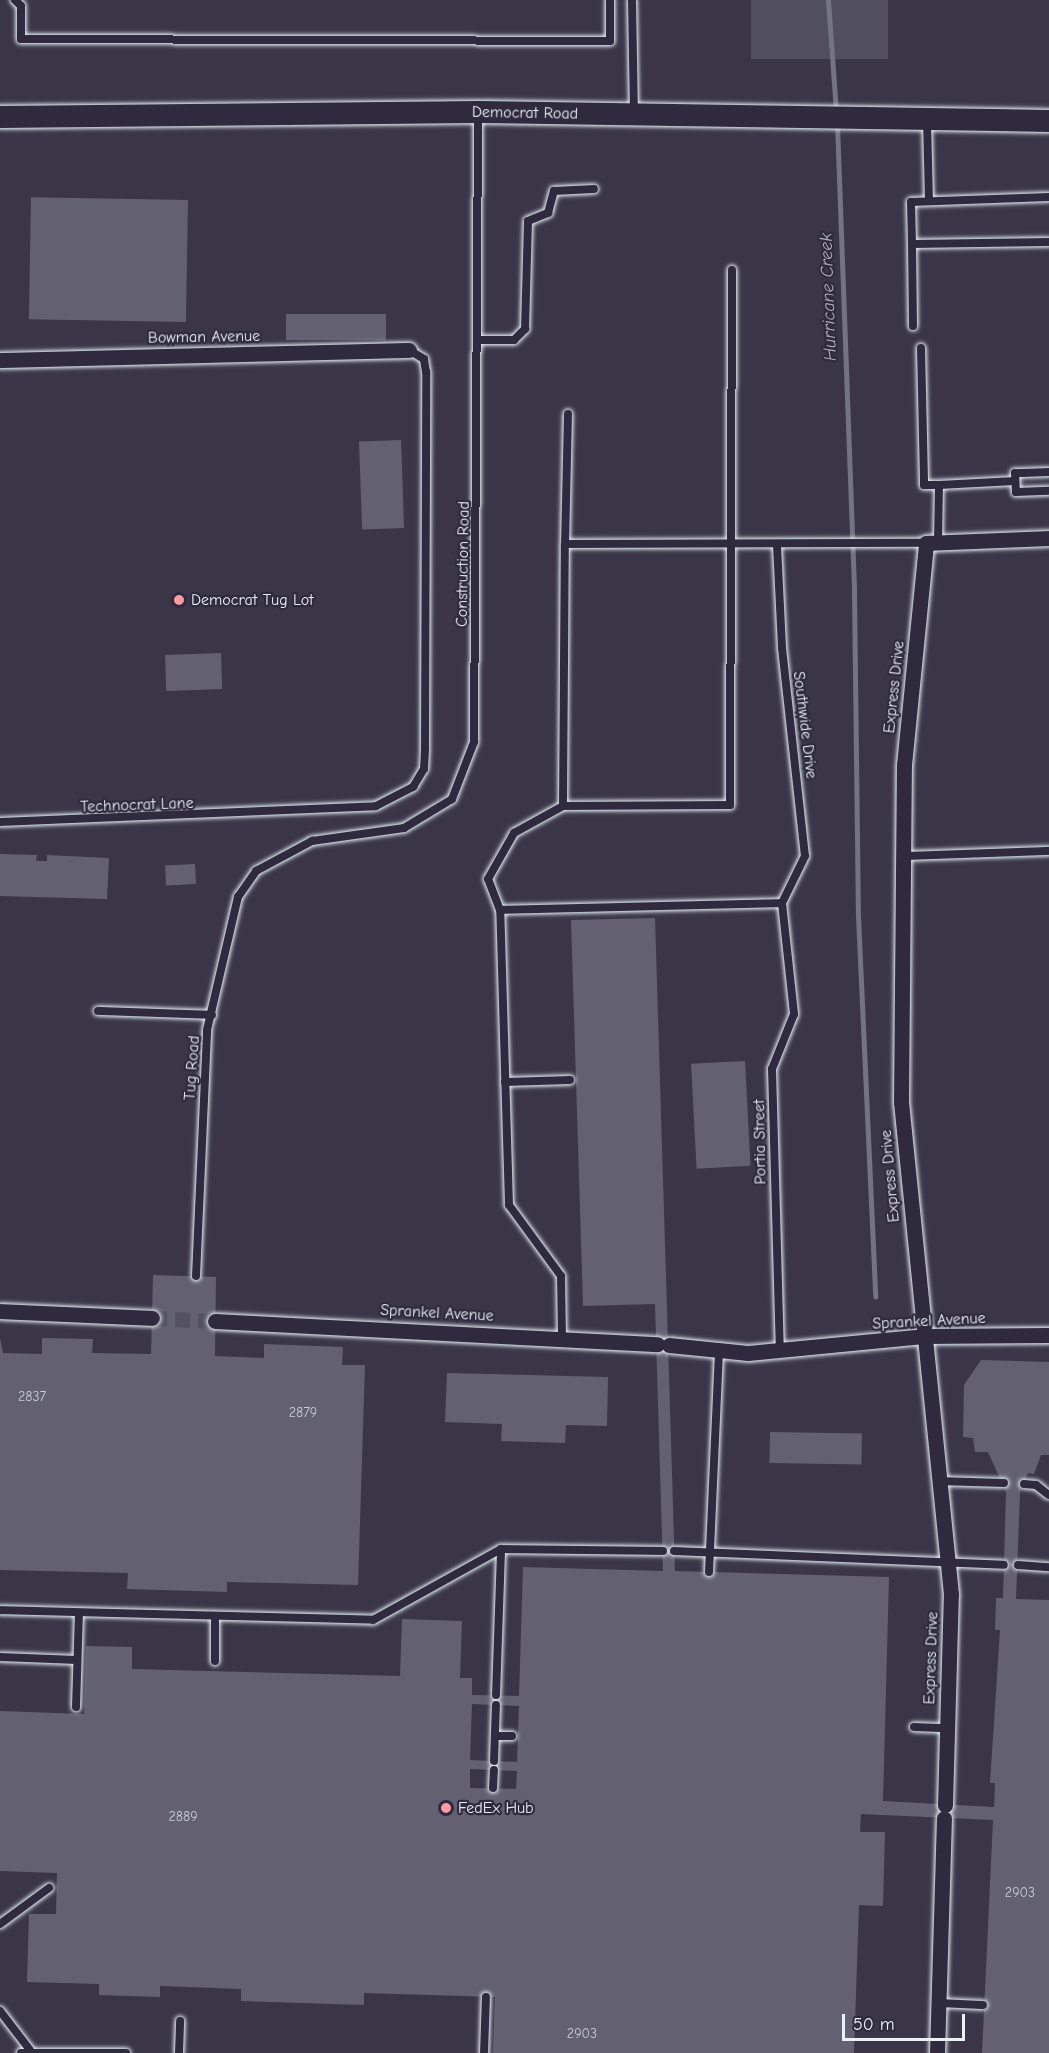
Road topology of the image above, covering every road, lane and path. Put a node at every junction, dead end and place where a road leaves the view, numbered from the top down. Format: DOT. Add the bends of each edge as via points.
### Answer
graph roads {
  1 [pos="15,0"];
  2 [pos="610,0"];
  3 [pos="632,0"];
  4 [pos="478,112"];
  5 [pos="634,115"];
  6 [pos="0,117"];
  7 [pos="927,119"];
  8 [pos="1049,121"];
  9 [pos="594,189"];
  10 [pos="1049,197"];
  11 [pos="929,201"];
  12 [pos="1049,242"];
  13 [pos="912,244"];
  14 [pos="732,270"];
  15 [pos="913,326"];
  16 [pos="478,340"];
  17 [pos="921,348"];
  18 [pos="409,350"];
  19 [pos="0,360"];
  20 [pos="568,414"];
  21 [pos="1049,472"];
  22 [pos="1016,482"];
  23 [pos="939,485"];
  24 [pos="1049,491"];
  25 [pos="1049,538"];
  26 [pos="932,543"];
  27 [pos="565,544"];
  28 [pos="731,544"];
  29 [pos="777,545"];
  30 [pos="563,806"];
  31 [pos="0,822"];
  32 [pos="1049,852"];
  33 [pos="903,856"];
  34 [pos="256,871"];
  35 [pos="782,903"];
  36 [pos="500,910"];
  37 [pos="98,1011"];
  38 [pos="212,1015"];
  39 [pos="570,1080"];
  40 [pos="505,1082"];
  41 [pos="196,1276"];
  42 [pos="0,1311"];
  43 [pos="152,1318"];
  44 [pos="215,1321"];
  45 [pos="1049,1335"];
  46 [pos="923,1336"];
  47 [pos="562,1338"];
  48 [pos="719,1349"];
  49 [pos="780,1351"];
  50 [pos="938,1481"];
  51 [pos="1004,1483"];
  52 [pos="1024,1484"];
  53 [pos="1049,1496"];
  54 [pos="501,1549"];
  55 [pos="663,1551"];
  56 [pos="674,1551"];
  57 [pos="711,1551"];
  58 [pos="947,1561"];
  59 [pos="1004,1565"];
  60 [pos="1018,1565"];
  61 [pos="1049,1567"];
  62 [pos="710,1572"];
  63 [pos="0,1610"];
  64 [pos="79,1613"];
  65 [pos="215,1616"];
  66 [pos="0,1657"];
  67 [pos="77,1660"];
  68 [pos="215,1661"];
  69 [pos="496,1695"];
  70 [pos="496,1705"];
  71 [pos="76,1707"];
  72 [pos="914,1727"];
  73 [pos="946,1728"];
  74 [pos="495,1736"];
  75 [pos="512,1736"];
  76 [pos="494,1761"];
  77 [pos="494,1770"];
  78 [pos="493,1788"];
  79 [pos="49,1888"];
  80 [pos="0,1924"];
  81 [pos="486,1997"];
  82 [pos="938,2003"];
  83 [pos="983,2005"];
  84 [pos="0,2011"];
  85 [pos="180,2021"];
  86 [pos="30,2050"];
  87 [pos="21,2053"];
  88 [pos="126,2053"];
  89 [pos="178,2053"];
  90 [pos="484,2053"];
  91 [pos="937,2053"];
  1 -- 2 [label="lane" via="21,6 21,39 610,41"];
  3 -- 5 [label="lane"];
  4 -- 5 [label="main road, Democrat Road"];
  4 -- 6 [label="main road, Democrat Road"];
  4 -- 16 [label="lane, Construction Road"];
  5 -- 7 [label="main road, Democrat Road"];
  7 -- 8 [label="main road, Democrat Road"];
  7 -- 11 [label="lane"];
  9 -- 16 [label="lane" via="554,191 548,213 528,221 525,328 514,340"];
  10 -- 11 [label="lane"];
  11 -- 13 [label="lane" via="911,202"];
  12 -- 13 [label="lane"];
  13 -- 15 [label="lane"];
  14 -- 28 [label="lane"];
  16 -- 34 [label="lane, Construction Road" via="474,742 452,799 404,828 312,841"];
  17 -- 23 [label="lane" via="924,485"];
  18 -- 19 [label="street, Bowman Avenue"];
  18 -- 31 [label="lane, Technocrat Lane" via="424,359 426,372 424,769 399,798 376,806 274,813"];
  20 -- 27 [label="lane"];
  21 -- 22 [label="lane" via="1015,473"];
  22 -- 23 [label="lane"];
  22 -- 24 [label="lane" via="1016,492"];
  23 -- 26 [label="lane"];
  25 -- 26 [label="street"];
  26 -- 29 [label="lane"];
  26 -- 33 [label="street, Express Drive" via="904,765"];
  27 -- 28 [label="lane"];
  27 -- 30 [label="lane"];
  28 -- 29 [label="lane"];
  28 -- 30 [label="lane" via="730,805"];
  29 -- 35 [label="lane, Southwide Drive" via="782,648 805,856"];
  30 -- 36 [label="lane" via="514,833 488,879"];
  32 -- 33 [label="lane"];
  33 -- 46 [label="street, Express Drive" via="901,1102"];
  34 -- 38 [label="lane, Tug Road" via="238,897"];
  35 -- 36 [label="lane"];
  35 -- 49 [label="lane, Portia Street" via="794,1014 772,1070"];
  36 -- 40 [label="lane"];
  37 -- 38 [label="lane"];
  38 -- 41 [label="lane, Tug Road" via="205,1054"];
  39 -- 40 [label="lane"];
  40 -- 47 [label="lane" via="509,1205 561,1276"];
  42 -- 43 [label="street"];
  44 -- 47 [label="street, Sprankel Avenue"];
  45 -- 46 [label="street, Sprankel Avenue"];
  46 -- 49 [label="street, Sprankel Avenue"];
  46 -- 50 [label="street, Express Drive"];
  47 -- 48 [label="street, Sprankel Avenue"];
  48 -- 49 [label="street, Sprankel Avenue"];
  48 -- 57 [label="lane"];
  50 -- 51 [label="lane"];
  50 -- 58 [label="street, Express Drive"];
  52 -- 53 [label="lane" via="1036,1485"];
  54 -- 55 [label="lane"];
  54 -- 65 [label="lane" via="373,1620"];
  54 -- 69 [label="lane"];
  56 -- 57 [label="lane"];
  57 -- 58 [label="lane"];
  57 -- 62 [label="lane"];
  58 -- 59 [label="lane"];
  58 -- 73 [label="street, Express Drive"];
  60 -- 61 [label="lane"];
  63 -- 64 [label="lane"];
  64 -- 65 [label="lane"];
  64 -- 67 [label="lane"];
  65 -- 68 [label="lane"];
  66 -- 67 [label="lane"];
  67 -- 71 [label="lane"];
  70 -- 74 [label="lane"];
  72 -- 73 [label="lane"];
  73 -- 82 [label="street, Express Drive"];
  74 -- 75 [label="lane"];
  74 -- 76 [label="lane"];
  77 -- 78 [label="lane"];
  79 -- 80 [label="lane"];
  81 -- 90 [label="lane"];
  82 -- 83 [label="lane"];
  82 -- 91 [label="street, Express Drive"];
  84 -- 86 [label="lane"];
  85 -- 89 [label="lane"];
  86 -- 87 [label="lane"];
  86 -- 88 [label="lane"];
}
